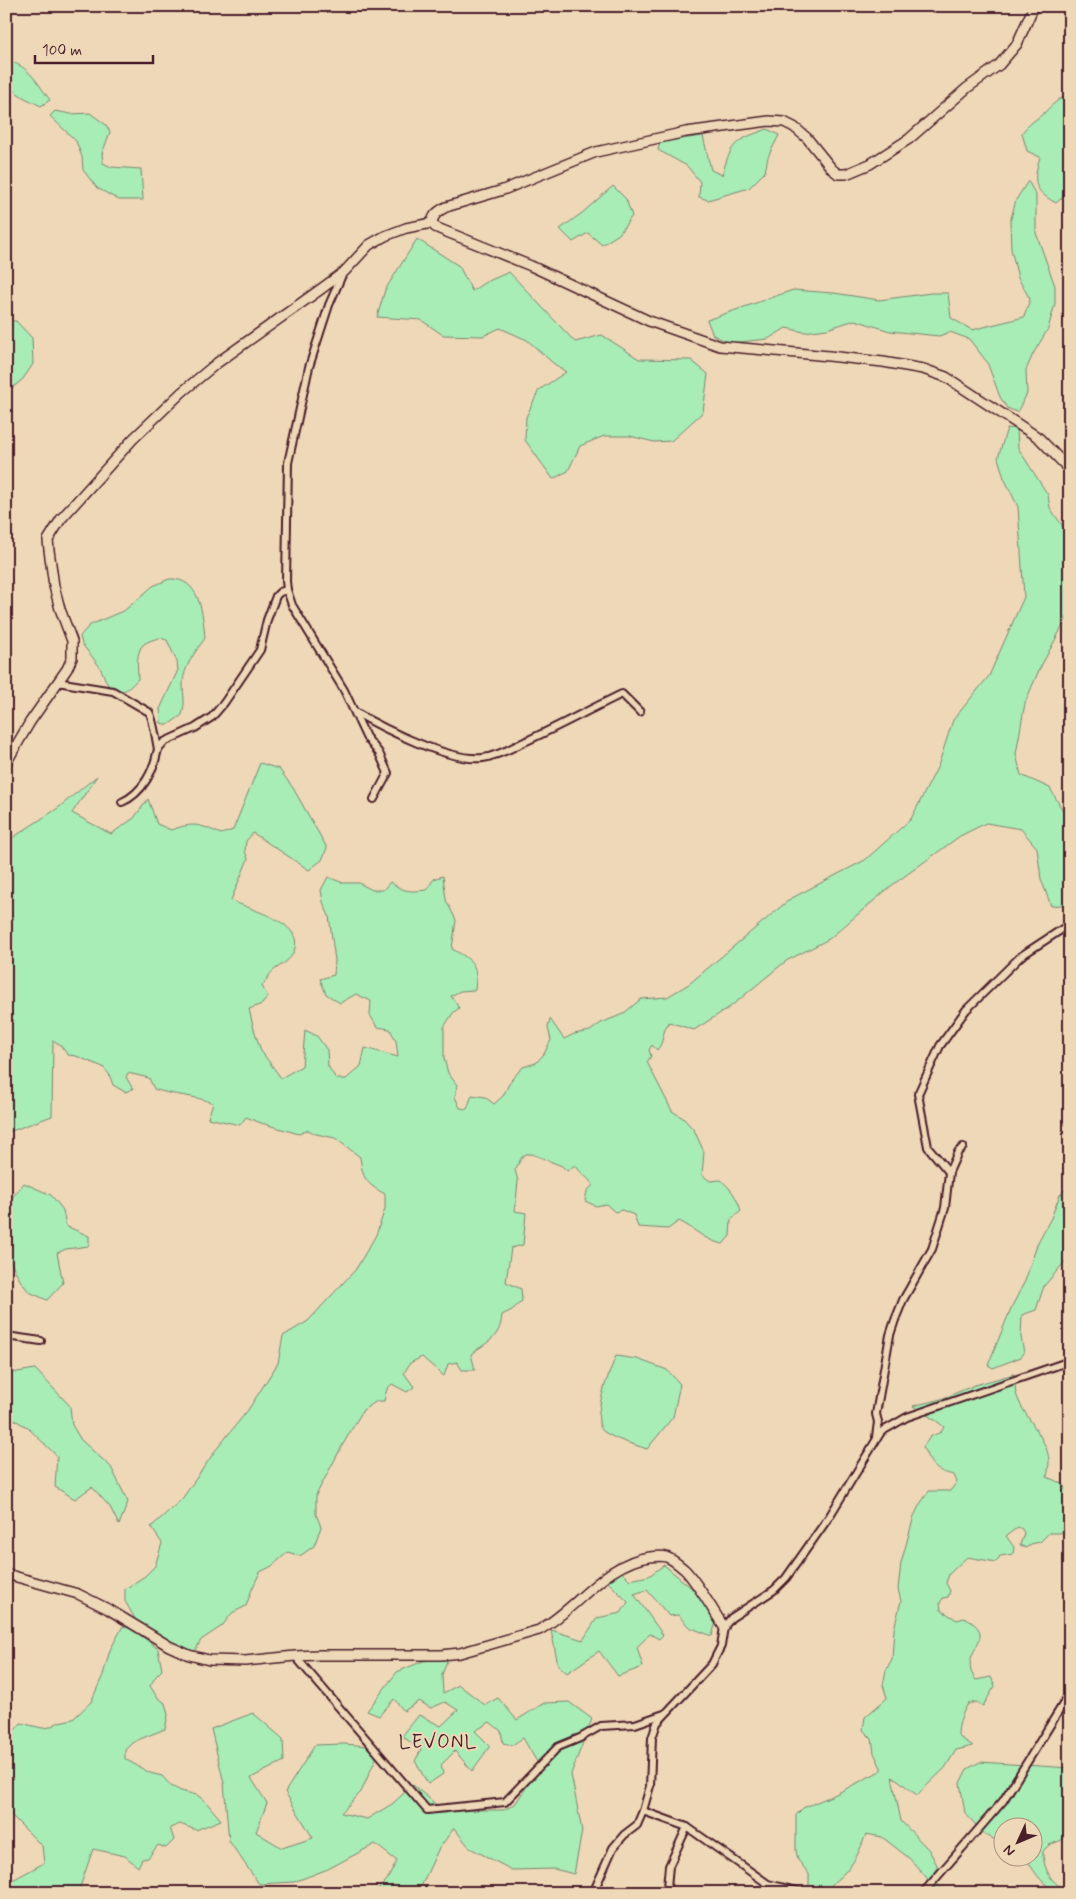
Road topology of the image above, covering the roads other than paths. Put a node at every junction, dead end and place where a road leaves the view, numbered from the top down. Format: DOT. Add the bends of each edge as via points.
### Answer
graph roads {
  1 [pos="1034,6"];
  2 [pos="432,223"];
  3 [pos="344,272"];
  4 [pos="1070,470"];
  5 [pos="287,590"];
  6 [pos="57,682"];
  7 [pos="354,711"];
  8 [pos="640,712"];
  9 [pos="158,749"];
  10 [pos="6,764"];
  11 [pos="374,799"];
  12 [pos="122,802"];
  13 [pos="1070,924"];
  14 [pos="963,1147"];
  15 [pos="949,1172"];
  16 [pos="6,1336"];
  17 [pos="41,1341"];
  18 [pos="1070,1361"];
  19 [pos="876,1439"];
  20 [pos="6,1574"];
  21 [pos="724,1627"];
  22 [pos="295,1656"];
  23 [pos="1070,1693"];
  24 [pos="666,1714"];
  25 [pos="643,1812"];
  26 [pos="687,1827"];
  27 [pos="594,1893"];
  28 [pos="665,1893"];
  29 [pos="806,1893"];
  30 [pos="923,1893"];
  1 -- 2 [label="street" via="1017,44 999,65 967,88 909,139 870,164 846,174 838,174 832,169 794,127 784,122 746,123 686,132 596,152 503,190 446,207 438,211"];
  2 -- 3 [label="street" via="406,228 369,245"];
  2 -- 4 [label="street" via="649,320 720,346 883,362 946,377 1039,438"];
  3 -- 5 [label="street" via="329,305 309,368 288,463"];
  3 -- 6 [label="street" via="232,351 182,392 110,463 54,529 48,540 54,586 73,650 67,670"];
  5 -- 7 [label="street" via="292,605"];
  5 -- 9 [label="street" via="276,596 260,650 224,703 212,717 164,742"];
  6 -- 9 [label="street" via="113,691 148,712 153,717"];
  6 -- 10 [label="street"];
  7 -- 8 [label="street" via="407,739 442,751 481,758 494,756 622,694"];
  7 -- 11 [label="street" via="388,773"];
  9 -- 12 [label="street" via="152,772 136,793"];
  13 -- 15 [label="street" via="1021,956 966,1010 940,1046 918,1094 928,1148"];
  14 -- 15 [label="street"];
  15 -- 19 [label="street" via="945,1208 932,1249 903,1300 890,1335 876,1414"];
  16 -- 17 [label="street"];
  18 -- 19 [label="street" via="907,1417 885,1429"];
  19 -- 21 [label="street" via="829,1517 786,1578 774,1590 737,1613"];
  20 -- 22 [label="street" via="78,1594 189,1655 225,1662"];
  21 -- 22 [label="street" via="686,1572 663,1556 646,1558 615,1571 539,1630 460,1653"];
  21 -- 24 [label="street" via="712,1664"];
  22 -- 24 [label="street" via="427,1810 505,1802 558,1747 601,1726 635,1724"];
  23 -- 30 [label="street" via="1003,1801"];
  24 -- 25 [label="street" via="657,1723 652,1738 650,1786"];
  25 -- 26 [label="street"];
  25 -- 27 [label="street" via="636,1825 613,1848"];
  26 -- 28 [label="street" via="669,1866"];
  26 -- 29 [label="street" via="768,1884"];
}
